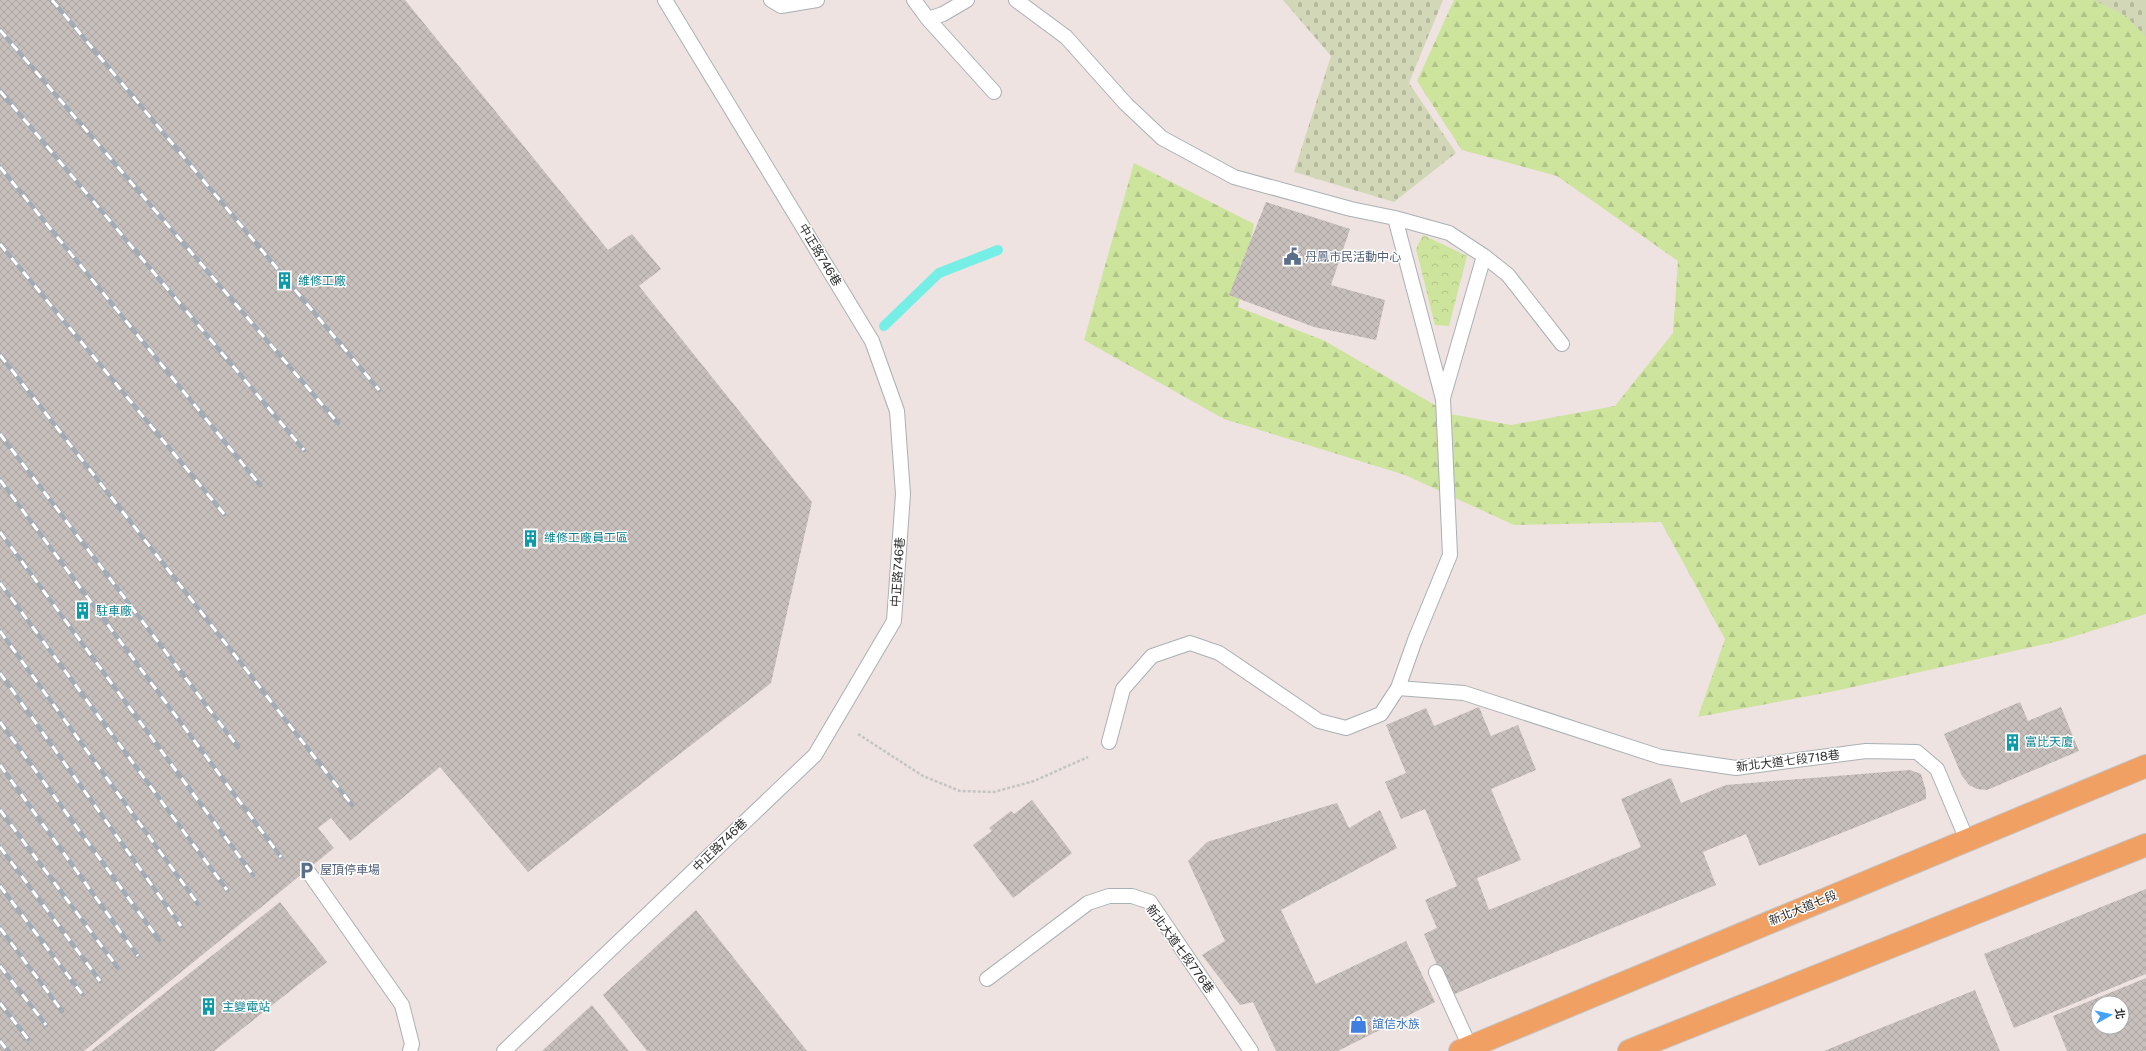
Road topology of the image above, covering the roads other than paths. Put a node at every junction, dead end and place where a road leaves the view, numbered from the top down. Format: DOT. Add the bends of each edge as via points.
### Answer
graph roads {
  1 [pos="665,0"];
  2 [pos="771,0"];
  3 [pos="817,0"];
  4 [pos="914,0"];
  5 [pos="967,0"];
  6 [pos="1016,0"];
  7 [pos="928,19"];
  8 [pos="994,92"];
  9 [pos="1395,218"];
  10 [pos="1484,256"];
  11 [pos="1562,344"];
  12 [pos="1443,398"];
  13 [pos="1398,688"];
  14 [pos="1109,742"];
  15 [pos="2146,766"];
  16 [pos="1966,840"];
  17 [pos="2146,845"];
  18 [pos="307,870"];
  19 [pos="1436,972"];
  20 [pos="987,979"];
  21 [pos="1465,1049"];
  22 [pos="410,1051"];
  23 [pos="504,1051"];
  24 [pos="1251,1051"];
  25 [pos="1629,1051"];
  1 -- 23 [label="lane, 中正路746巷" via="872,341 897,411 903,494 894,622 815,755"];
  2 -- 3 [label="lane" via="781,6"];
  4 -- 7 [label="lane"];
  5 -- 7 [label="lane" via="943,14"];
  6 -- 9 [label="lane" via="1066,37 1126,104 1162,138 1234,177 1351,209"];
  7 -- 8 [label="lane"];
  9 -- 10 [label="lane" via="1449,233"];
  9 -- 12 [label="lane"];
  10 -- 11 [label="lane" via="1508,274"];
  10 -- 12 [label="lane"];
  12 -- 13 [label="lane" via="1450,555"];
  13 -- 14 [label="lane" via="1381,714 1346,728 1319,721 1219,653 1190,643 1152,656 1123,689"];
  13 -- 16 [label="lane, 新北大道七段718巷" via="1464,693 1661,757 1736,768 1866,751 1917,752 1937,769"];
  15 -- 16 [label="main road, 新北大道七段"];
  16 -- 21 [label="main road, 新北大道七段"];
  17 -- 25 [label="main road"];
  18 -- 22 [label="lane" via="402,1005 412,1044"];
  19 -- 21 [label="lane"];
  20 -- 24 [label="lane, 新北大道七段776巷" via="1088,903 1109,896 1132,896 1150,902"];
}
